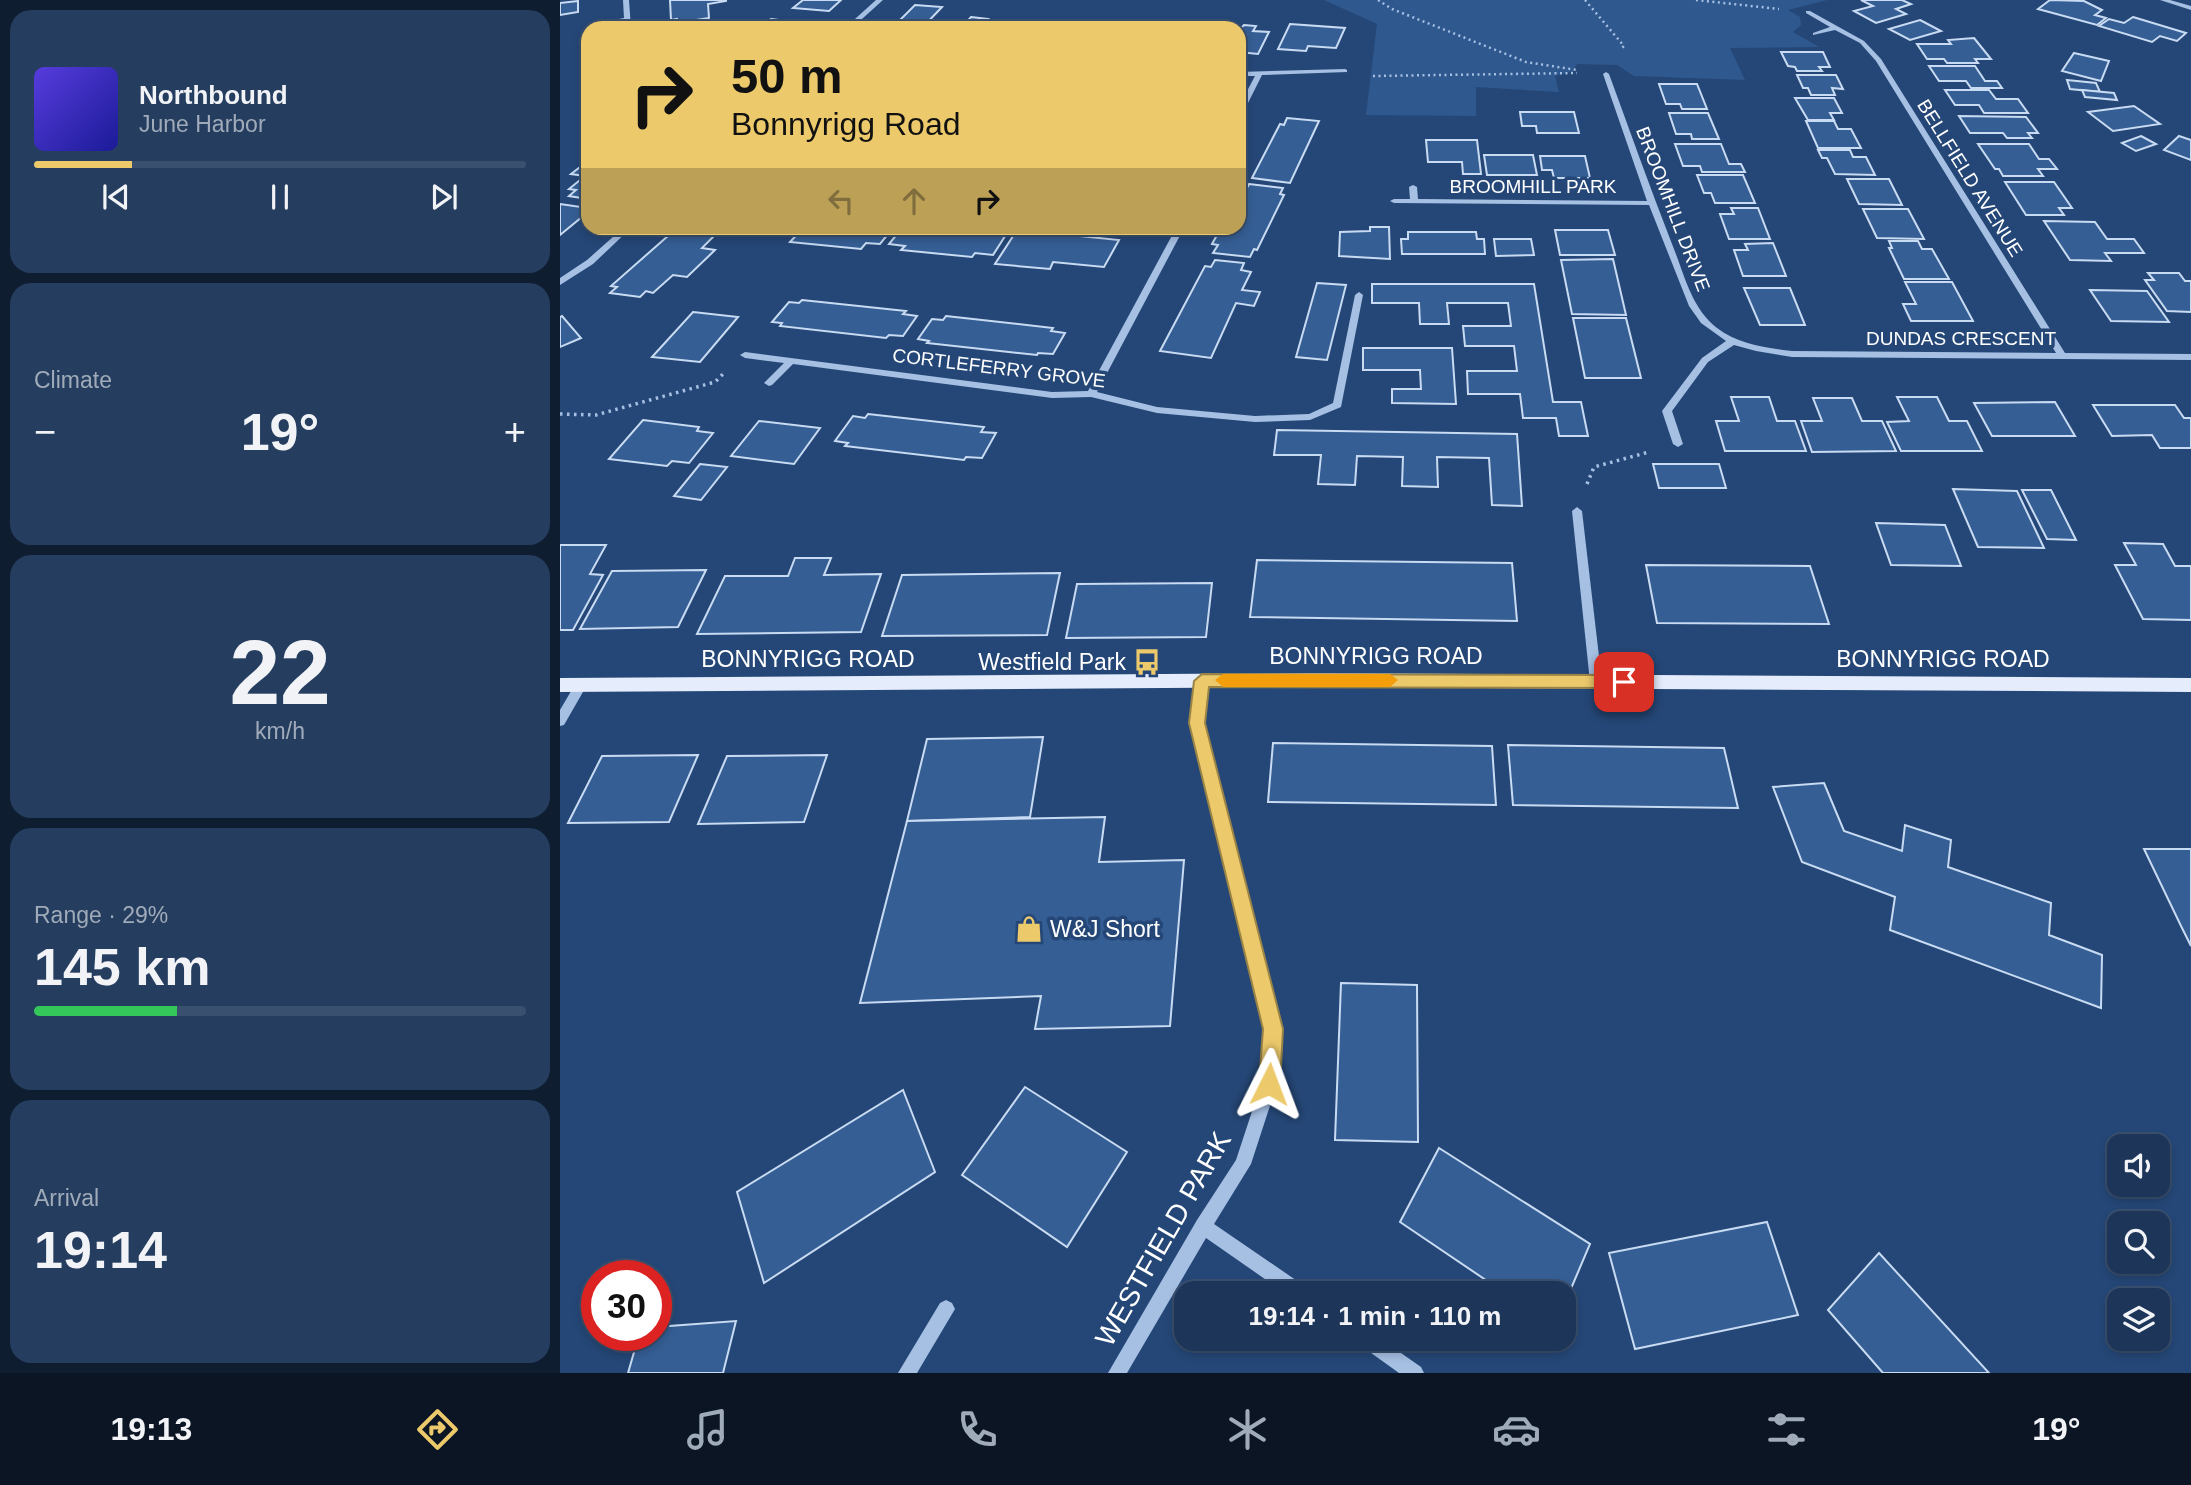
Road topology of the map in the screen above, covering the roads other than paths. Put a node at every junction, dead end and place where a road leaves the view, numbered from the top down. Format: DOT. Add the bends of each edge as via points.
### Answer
graph roads {
  1 [pos="626,0"];
  2 [pos="880,0"];
  3 [pos="2163,0"];
  4 [pos="2191,8"];
  5 [pos="1808,12"];
  6 [pos="627,21"];
  7 [pos="856,21"];
  8 [pos="1838,27"];
  9 [pos="1815,34"];
  10 [pos="1345,71"];
  11 [pos="1246,74"];
  12 [pos="1606,74"];
  13 [pos="1259,75"];
  14 [pos="1246,100"];
  15 [pos="1413,187"];
  16 [pos="1394,201"];
  17 [pos="1414,201"];
  18 [pos="1651,203"];
  19 [pos="619,235"];
  20 [pos="1176,235"];
  21 [pos="560,282"];
  22 [pos="1359,296"];
  23 [pos="1732,341"];
  24 [pos="745,355"];
  25 [pos="2063,357"];
  26 [pos="2191,357"];
  27 [pos="792,360"];
  28 [pos="769,383"];
  29 [pos="1091,394"];
  30 [pos="1678,444"];
  31 [pos="1577,511"];
  32 [pos="1202,681"];
  33 [pos="1597,682"];
  34 [pos="560,685"];
  35 [pos="581,685"];
  36 [pos="2191,685"];
  37 [pos="560,721"];
  38 [pos="1203,1226"];
  39 [pos="1283,1281"];
  40 [pos="946,1309"];
  41 [pos="1383,1351"];
  42 [pos="907,1373"];
  43 [pos="1117,1373"];
  44 [pos="1415,1373"];
  1 -- 6 [label="street"];
  2 -- 7 [label="street"];
  3 -- 4 [label="street"];
  5 -- 8 [label="street, BELLFIELD AVENUE"];
  8 -- 9 [label="street"];
  8 -- 25 [label="street, BELLFIELD AVENUE" via="1879,60"];
  10 -- 13 [label="street"];
  11 -- 13 [label="street"];
  12 -- 18 [label="street, BROOMHILL DRIVE"];
  13 -- 14 [label="street"];
  15 -- 17 [label="street"];
  16 -- 17 [label="street, BROOMHILL PARK"];
  17 -- 18 [label="street, BROOMHILL PARK"];
  18 -- 23 [label="street, BROOMHILL DRIVE" via="1691,302 1705,322"];
  19 -- 21 [label="street"];
  20 -- 29 [label="street"];
  22 -- 29 [label="street, CORTLEFERRY GROVE" via="1338,405 1310,417 1255,419 1157,410"];
  23 -- 25 [label="street, DUNDAS CRESCENT" via="1759,351 1792,354"];
  23 -- 30 [label="street" via="1705,360 1667,411"];
  24 -- 27 [label="street, CORTLEFERRY GROVE"];
  25 -- 26 [label="street, DUNDAS CRESCENT"];
  27 -- 28 [label="street"];
  27 -- 29 [label="street, CORTLEFERRY GROVE" via="1052,395"];
  31 -- 33 [label="street"];
  32 -- 33 [label="main road, BONNYRIGG ROAD"];
  32 -- 35 [label="main road, BONNYRIGG ROAD"];
  32 -- 38 [label="street, WESTFIELD PARK" via="1197,723 1273,1029 1269,1084 1243,1164"];
  33 -- 36 [label="main road, BONNYRIGG ROAD"];
  34 -- 35 [label="main road, BONNYRIGG ROAD"];
  35 -- 37 [label="street"];
  38 -- 39 [label="street"];
  38 -- 43 [label="street, WESTFIELD PARK"];
  40 -- 42 [label="street"];
  41 -- 44 [label="street"];
}
